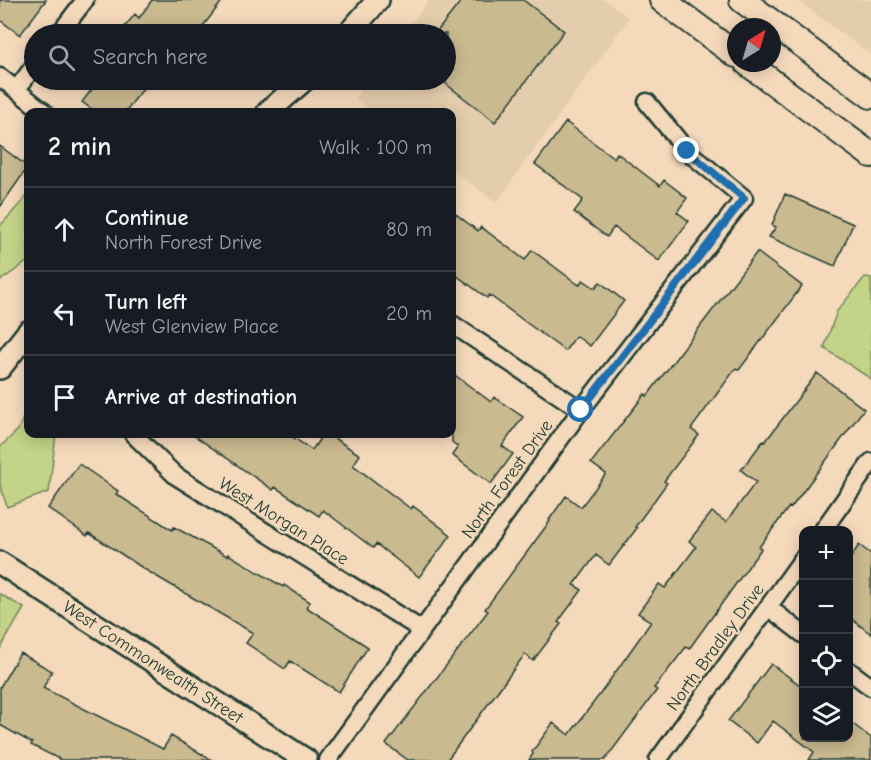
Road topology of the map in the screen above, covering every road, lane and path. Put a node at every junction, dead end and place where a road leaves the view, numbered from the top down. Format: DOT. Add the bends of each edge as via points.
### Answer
graph roads {
  1 [pos="85,0"];
  2 [pos="378,0"];
  3 [pos="662,0"];
  4 [pos="742,0"];
  5 [pos="67,24"];
  6 [pos="357,24"];
  7 [pos="727,48"];
  8 [pos="759,72"];
  9 [pos="0,77"];
  10 [pos="24,79"];
  11 [pos="16,89"];
  12 [pos="293,90"];
  13 [pos="871,96"];
  14 [pos="647,102"];
  15 [pos="39,108"];
  16 [pos="272,108"];
  17 [pos="871,155"];
  18 [pos="456,327"];
  19 [pos="24,337"];
  20 [pos="0,368"];
  21 [pos="581,410"];
  22 [pos="137,438"];
  23 [pos="871,462"];
  24 [pos="826,526"];
  25 [pos="0,563"];
  26 [pos="799,564"];
  27 [pos="768,607"];
  28 [pos="422,630"];
  29 [pos="803,634"];
  30 [pos="853,673"];
  31 [pos="871,687"];
  32 [pos="306,760"];
  33 [pos="328,760"];
  34 [pos="658,760"];
  1 -- 5 [label="street"];
  2 -- 6 [label="street"];
  3 -- 7 [label="main road"];
  4 -- 13 [label="main road"];
  8 -- 17 [label="main road"];
  9 -- 11 [label="street"];
  10 -- 11 [label="street"];
  11 -- 15 [label="street"];
  12 -- 16 [label="street"];
  14 -- 21 [label="street, North Forest Drive" via="687,151 744,198"];
  18 -- 21 [label="street"];
  19 -- 20 [label="street"];
  21 -- 28 [label="street, North Forest Drive"];
  22 -- 28 [label="street, West Morgan Place" via="176,476"];
  23 -- 24 [label="street"];
  25 -- 32 [label="street, West Commonwealth Street"];
  26 -- 27 [label="street, North Bradley Drive"];
  27 -- 29 [label="street"];
  27 -- 34 [label="street, North Bradley Drive"];
  28 -- 33 [label="street, North Forest Drive"];
  30 -- 31 [label="street"];
}
